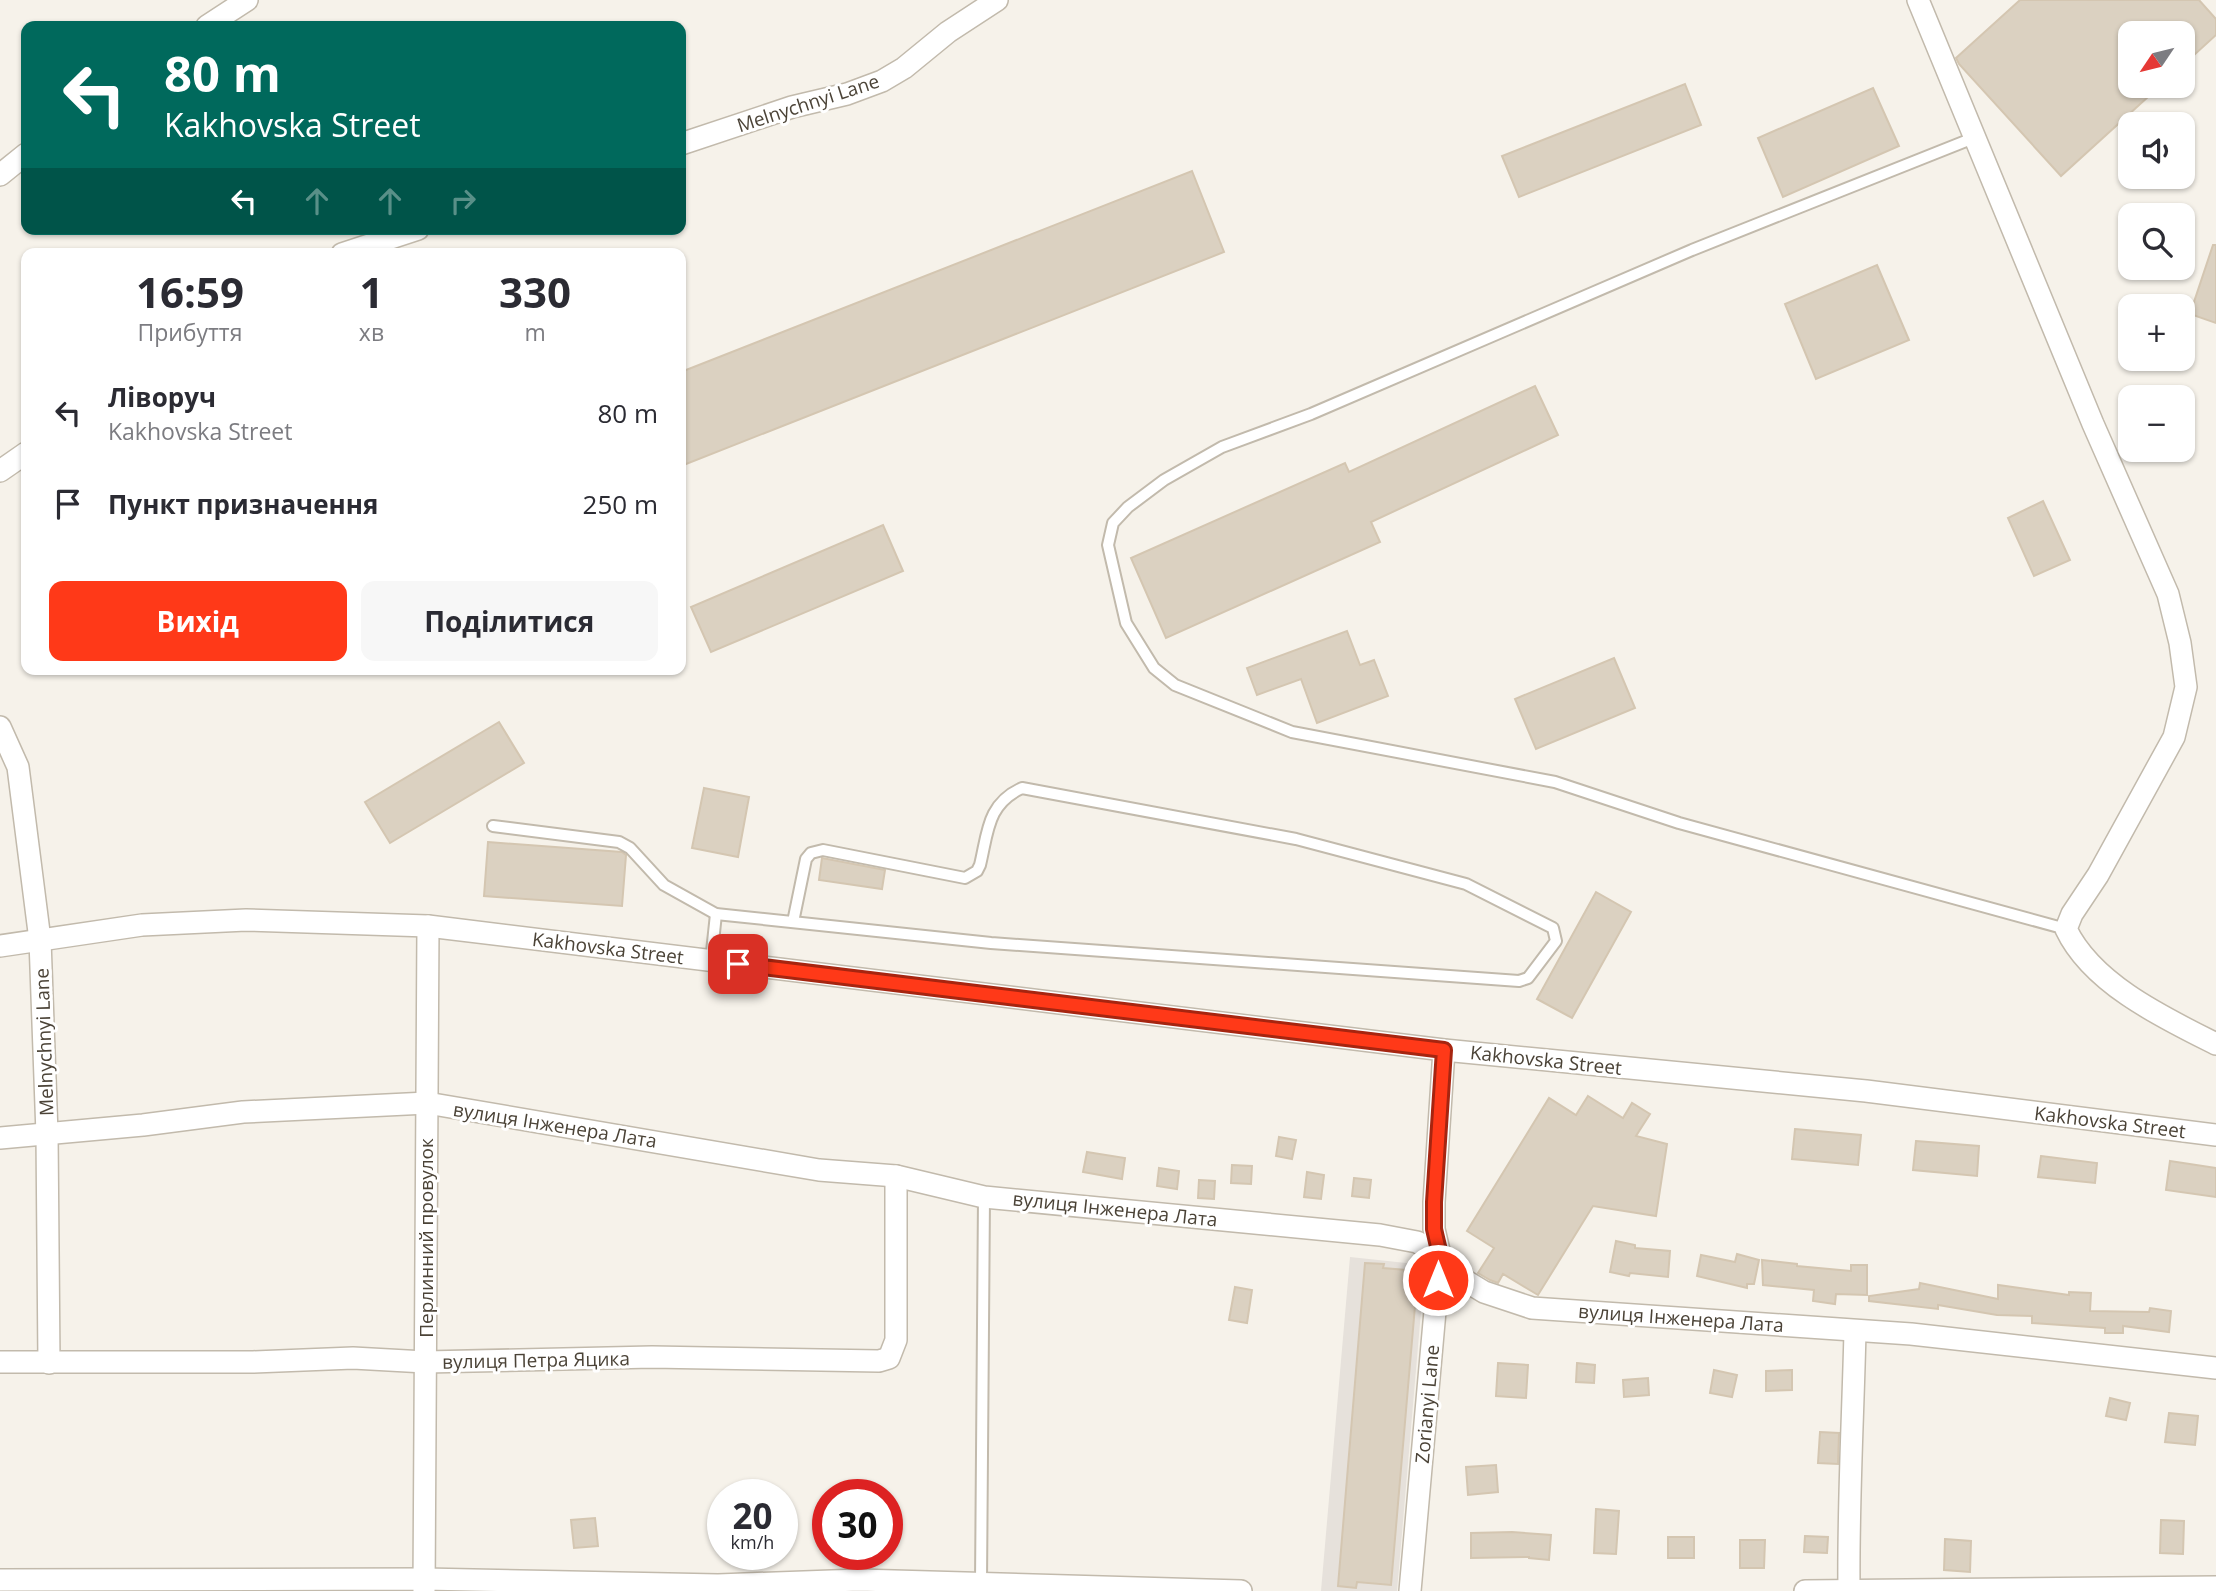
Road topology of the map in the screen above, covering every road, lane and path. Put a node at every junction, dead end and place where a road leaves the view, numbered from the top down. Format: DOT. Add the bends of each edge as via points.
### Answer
graph roads {
  1 [pos="247,0"];
  2 [pos="997,0"];
  3 [pos="1917,0"];
  4 [pos="215,21"];
  5 [pos="1976,137"];
  6 [pos="686,142"];
  7 [pos="21,158"];
  8 [pos="0,175"];
  9 [pos="400,235"];
  10 [pos="360,248"];
  11 [pos="21,456"];
  12 [pos="0,471"];
  13 [pos="0,727"];
  14 [pos="493,826"];
  15 [pos="716,914"];
  16 [pos="793,922"];
  17 [pos="428,926"];
  18 [pos="2066,929"];
  19 [pos="40,940"];
  20 [pos="0,946"];
  21 [pos="711,961"];
  22 [pos="2216,1044"];
  23 [pos="1444,1050"];
  24 [pos="427,1103"];
  25 [pos="47,1135"];
  26 [pos="2216,1135"];
  27 [pos="0,1138"];
  28 [pos="896,1176"];
  29 [pos="984,1197"];
  30 [pos="1440,1255"];
  31 [pos="1855,1331"];
  32 [pos="425,1362"];
  33 [pos="0,1363"];
  34 [pos="48,1363"];
  35 [pos="2216,1368"];
  36 [pos="0,1580"];
  37 [pos="981,1583"];
  38 [pos="424,1585"];
  39 [pos="2216,1587"];
  40 [pos="1849,1590"];
  41 [pos="1241,1591"];
  42 [pos="1410,1591"];
  43 [pos="1805,1591"];
  1 -- 4 [label="street"];
  2 -- 6 [label="street, Melnychnyi Lane" via="882,81"];
  3 -- 5 [label="street"];
  5 -- 18 [label="street" via="2168,594 2186,687 2174,737"];
  5 -- 18 [label="lane" via="1692,250 1311,414 1223,447 1164,480 1128,507 1113,523 1108,545 1126,623 1154,668 1175,685 1292,732 1555,782 1679,823"];
  7 -- 8 [label="street"];
  9 -- 10 [label="street"];
  11 -- 12 [label="street"];
  13 -- 19 [label="street, Melnychnyi Lane" via="18,766"];
  14 -- 15 [label="lane" via="619,842 664,885"];
  15 -- 16 [label="lane"];
  15 -- 21 [label="lane"];
  16 -- 16 [label="lane" via="811,853 823,850 965,878 980,865 993,813 1001,800 1022,788 1296,839 1466,884 1553,928 1556,941 1528,978 1519,981 991,943"];
  17 -- 19 [label="street, Kakhovska Street" via="246,920 142,925"];
  17 -- 21 [label="street, Kakhovska Street"];
  17 -- 24 [label="street, Перлинний провулок"];
  18 -- 22 [label="street" via="2074,947 2143,1007"];
  19 -- 20 [label="street, Kakhovska Street"];
  19 -- 25 [label="street, Melnychnyi Lane"];
  21 -- 23 [label="street, Kakhovska Street"];
  23 -- 26 [label="street, Kakhovska Street" via="1866,1091"];
  23 -- 30 [label="street, Zorianyi Lane" via="1434,1202"];
  24 -- 25 [label="street, вулиця Інженера Лата" via="243,1112"];
  24 -- 28 [label="street, вулиця Інженера Лата" via="819,1170"];
  24 -- 32 [label="street, Перлинний провулок"];
  25 -- 27 [label="street, вулиця Інженера Лата"];
  25 -- 34 [label="street, Melnychnyi Lane"];
  28 -- 29 [label="street, вулиця Інженера Лата"];
  28 -- 32 [label="street, вулиця Петра Яцика" via="896,1340 889,1358"];
  29 -- 30 [label="street, вулиця Інженера Лата" via="1380,1235 1417,1242"];
  29 -- 37 [label="lane"];
  30 -- 31 [label="street, вулиця Інженера Лата" via="1461,1278 1484,1292 1532,1308"];
  30 -- 42 [label="street, Zorianyi Lane"];
  31 -- 35 [label="street, вулиця Інженера Лата"];
  31 -- 40 [label="street"];
  32 -- 34 [label="street, вулиця Петра Яцика" via="353,1358"];
  32 -- 38 [label="street, Перлинний провулок"];
  33 -- 34 [label="street, вулиця Петра Яцика"];
  36 -- 38 [label="street"];
  37 -- 38 [label="street"];
  37 -- 41 [label="street"];
  39 -- 40 [label="street"];
  40 -- 43 [label="street"];
}
